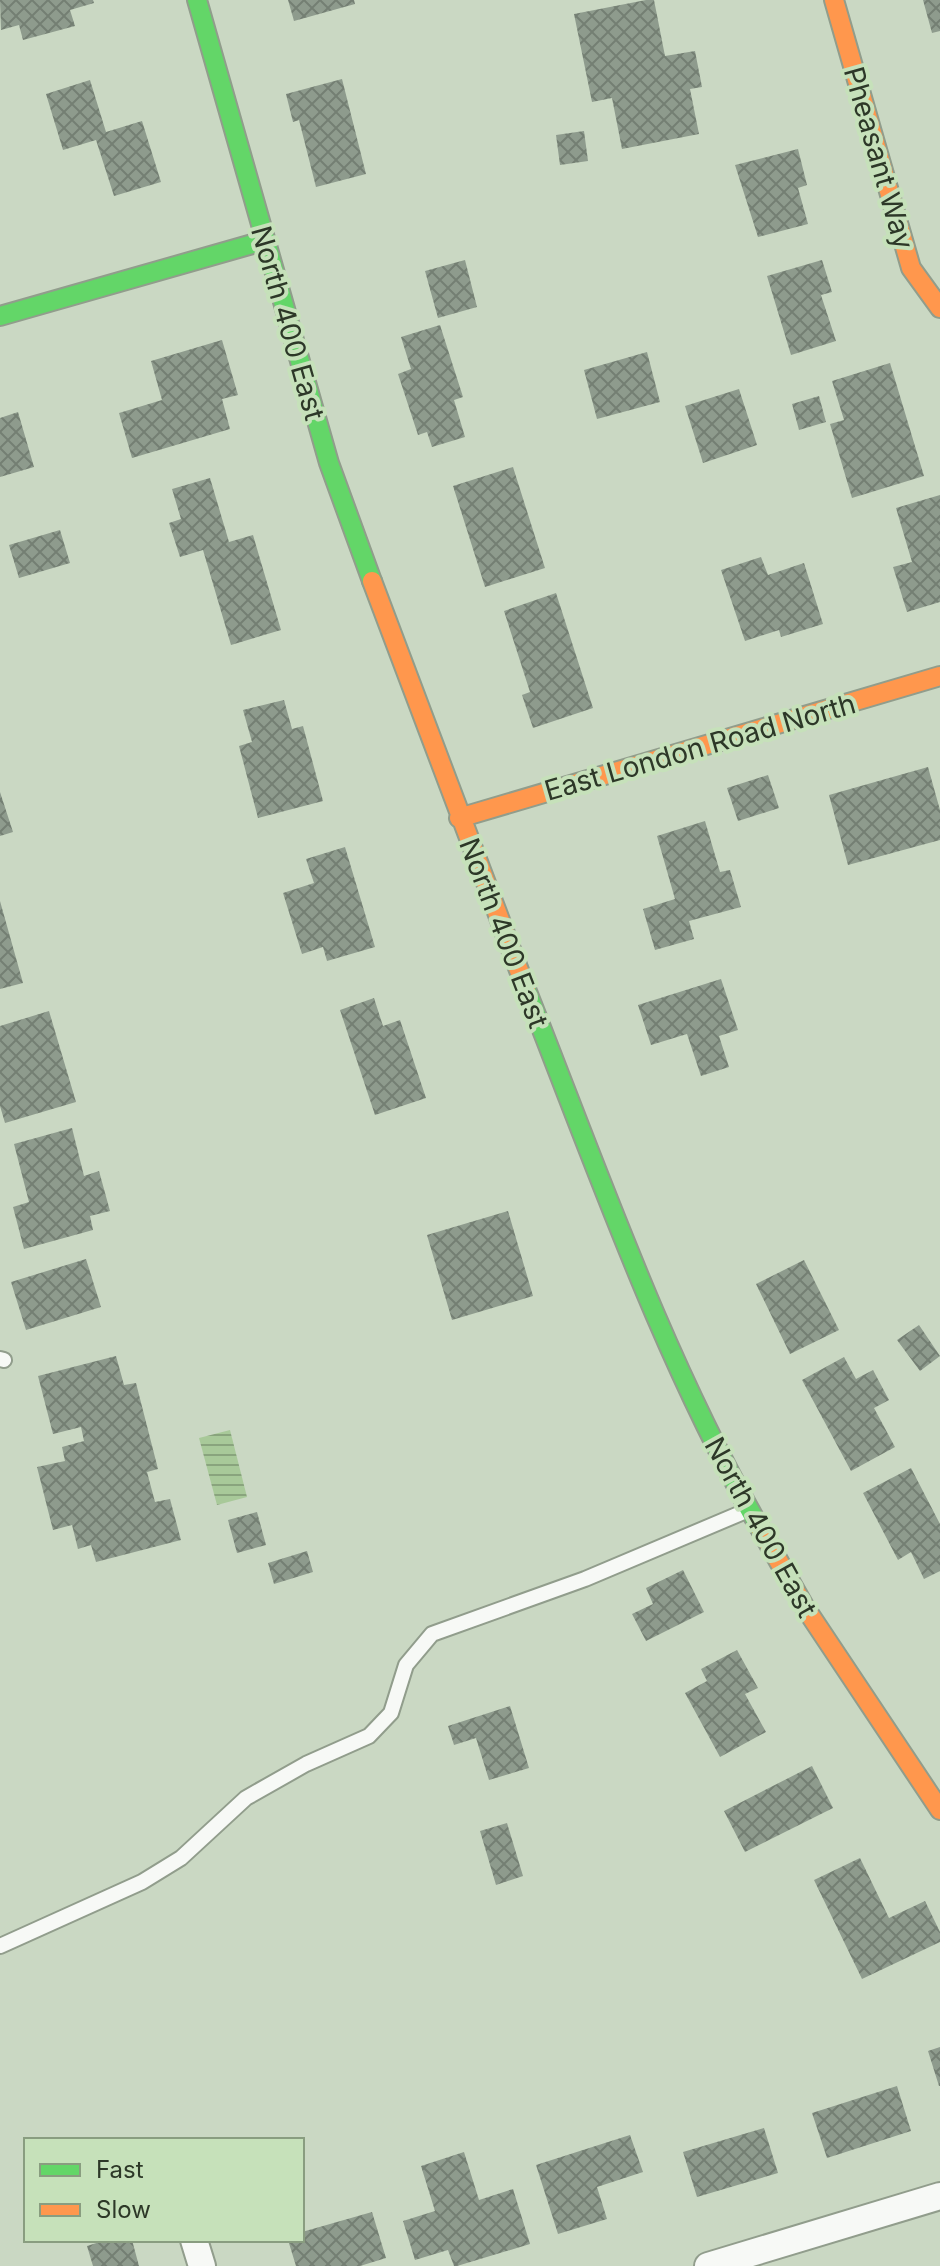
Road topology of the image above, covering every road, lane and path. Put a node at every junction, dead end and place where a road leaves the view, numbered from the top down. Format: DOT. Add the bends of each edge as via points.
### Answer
graph roads {
  1 [pos="197,0"];
  2 [pos="834,0"];
  3 [pos="263,241"];
  4 [pos="940,308"];
  5 [pos="0,316"];
  6 [pos="940,676"];
  7 [pos="459,818"];
  8 [pos="749,1509"];
  9 [pos="940,1809"];
  10 [pos="0,1946"];
  11 [pos="940,2196"];
  12 [pos="195,2242"];
  13 [pos="202,2266"];
  14 [pos="708,2266"];
  1 -- 3 [label="street, North 400 East"];
  2 -- 4 [label="street, Pheasant Way" via="911,268"];
  3 -- 5 [label="street"];
  3 -- 7 [label="street, North 400 East" via="329,463"];
  6 -- 7 [label="street, East London Road North"];
  7 -- 8 [label="street, North 400 East" via="642,1285 717,1454"];
  8 -- 9 [label="street, North 400 East" via="804,1606"];
  8 -- 10 [label="lane" via="585,1579 432,1634 406,1665 391,1713 369,1736 246,1798 181,1858 142,1882"];
  11 -- 14 [label="street"];
  12 -- 13 [label="street"];
}
